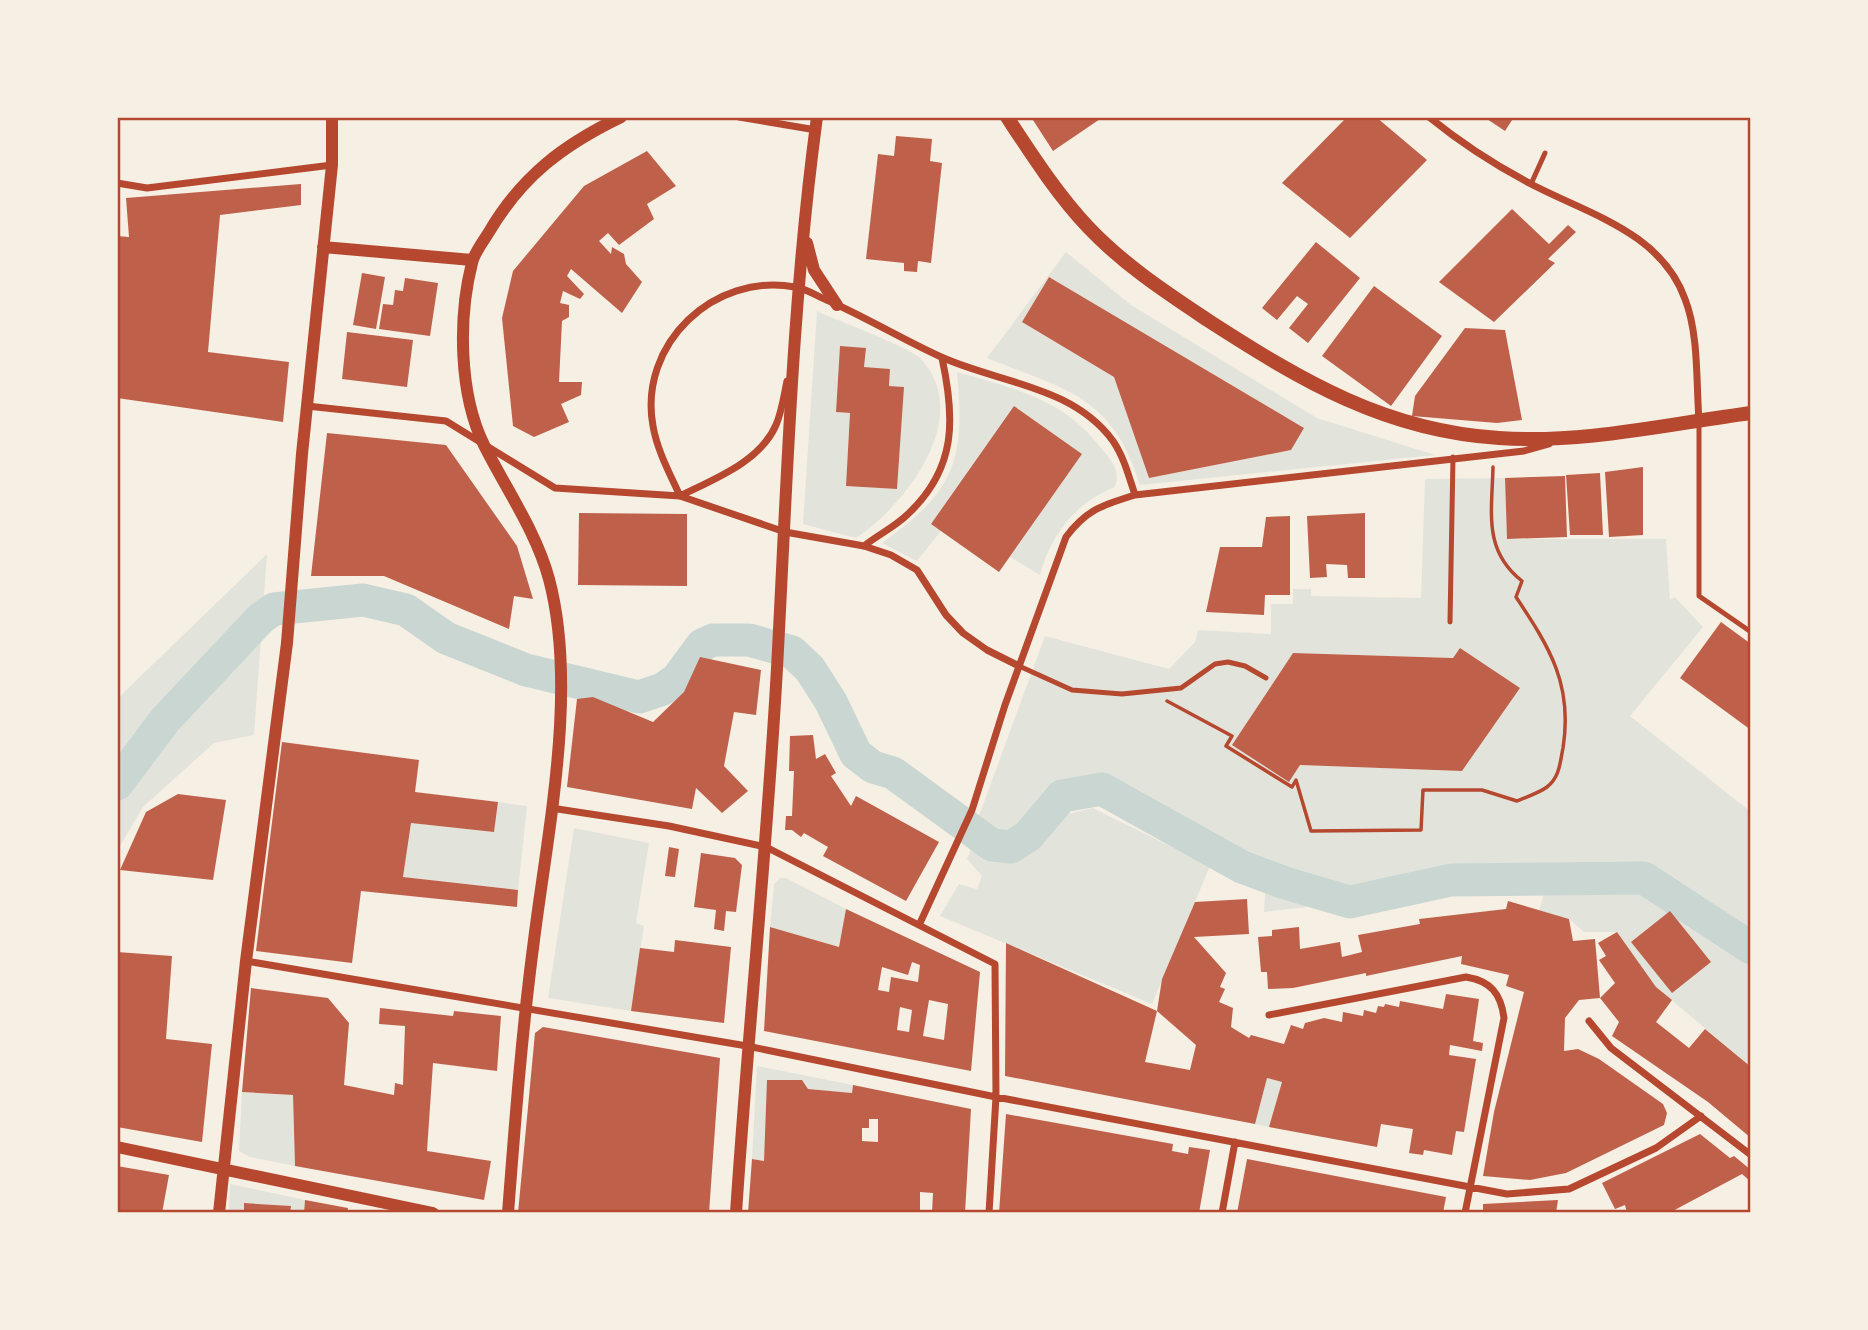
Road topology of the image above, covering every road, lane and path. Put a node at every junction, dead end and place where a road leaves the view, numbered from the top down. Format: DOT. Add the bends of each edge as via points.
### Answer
graph roads {
  1 [pos="332,117"];
  2 [pos="621,117"];
  3 [pos="739,117"];
  4 [pos="1007,117"];
  5 [pos="1429,117"];
  6 [pos="816,124"];
  7 [pos="1545,153"];
  8 [pos="331,165"];
  9 [pos="117,183"];
  10 [pos="1531,184"];
  11 [pos="805,229"];
  12 [pos="323,247"];
  13 [pos="472,260"];
  14 [pos="797,287"];
  15 [pos="837,305"];
  16 [pos="942,358"];
  17 [pos="792,362"];
  18 [pos="307,406"];
  19 [pos="1751,413"];
  20 [pos="1699,420"];
  21 [pos="1563,440"];
  22 [pos="482,441"];
  23 [pos="1493,453"];
  24 [pos="1453,457"];
  25 [pos="1135,495"];
  26 [pos="680,496"];
  27 [pos="785,531"];
  28 [pos="864,546"];
  29 [pos="1450,622"];
  30 [pos="1751,632"];
  31 [pos="1019,666"];
  32 [pos="1266,678"];
  33 [pos="1150,692"];
  34 [pos="551,808"];
  35 [pos="766,847"];
  36 [pos="920,923"];
  37 [pos="246,961"];
  38 [pos="525,1008"];
  39 [pos="1269,1015"];
  40 [pos="1589,1021"];
  41 [pos="747,1046"];
  42 [pos="996,1097"];
  43 [pos="1701,1116"];
  44 [pos="1235,1142"];
  45 [pos="117,1147"];
  46 [pos="1751,1155"];
  47 [pos="222,1168"];
  48 [pos="1470,1188"];
  49 [pos="219,1213"];
  50 [pos="433,1213"];
  51 [pos="508,1213"];
  52 [pos="736,1213"];
  53 [pos="989,1213"];
  54 [pos="1222,1213"];
  55 [pos="1465,1213"];
  1 -- 8 [label="street"];
  2 -- 13 [label="street" via="586,134 533,172"];
  3 -- 6 [label="street"];
  4 -- 21 [label="main road" via="1059,194 1116,254 1156,286 1286,370 1339,398 1443,432"];
  5 -- 10 [label="street" via="1463,144"];
  6 -- 11 [label="street"];
  7 -- 10 [label="lane"];
  8 -- 9 [label="street" via="147,188"];
  8 -- 12 [label="street"];
  10 -- 20 [label="street" via="1639,238 1662,260 1685,299 1691,322"];
  11 -- 14 [label="street"];
  11 -- 15 [label="street" via="814,270"];
  12 -- 13 [label="street"];
  12 -- 18 [label="street"];
  13 -- 22 [label="street" via="463,357"];
  14 -- 15 [label="street"];
  14 -- 17 [label="street"];
  14 -- 26 [label="street" via="763,285 730,292 710,302 676,331 660,360 652,393 653,426"];
  15 -- 16 [label="street"];
  16 -- 25 [label="street" via="1042,390 1075,409 1112,439"];
  16 -- 28 [label="street" via="952,424 947,454 908,514"];
  17 -- 26 [label="street" via="776,425 756,453"];
  17 -- 27 [label="street"];
  18 -- 22 [label="street" via="446,421"];
  18 -- 37 [label="street" via="287,643"];
  19 -- 20 [label="main road"];
  20 -- 21 [label="main road"];
  20 -- 30 [label="lane" via="1699,596"];
  21 -- 23 [label="street"];
  22 -- 26 [label="street" via="555,488"];
  22 -- 34 [label="street" via="529,528 548,577 561,697"];
  23 -- 24 [label="street"];
  23 -- 33 [label="path" via="1494,549 1522,581 1516,597 1558,668 1566,701 1559,773 1547,787 1517,801 1482,790 1423,790 1421,830 1311,831 1296,780 1292,787 1226,746 1232,736"];
  24 -- 25 [label="street"];
  24 -- 29 [label="lane"];
  25 -- 31 [label="street" via="1081,517 1066,537"];
  26 -- 27 [label="street"];
  27 -- 28 [label="street"];
  27 -- 35 [label="street"];
  28 -- 31 [label="street" via="917,570 946,615 963,632"];
  31 -- 33 [label="lane" via="1072,690"];
  31 -- 36 [label="street" via="972,810"];
  32 -- 33 [label="lane" via="1228,662 1214,664 1181,688"];
  34 -- 35 [label="street"];
  34 -- 38 [label="street"];
  35 -- 36 [label="street"];
  35 -- 41 [label="street"];
  36 -- 42 [label="street" via="995,964"];
  37 -- 38 [label="street"];
  37 -- 47 [label="street"];
  38 -- 41 [label="street"];
  38 -- 51 [label="street"];
  39 -- 48 [label="street" via="1466,978 1491,986 1502,1000 1504,1018"];
  40 -- 43 [label="street" via="1611,1048"];
  41 -- 42 [label="street"];
  41 -- 52 [label="street"];
  42 -- 44 [label="street"];
  42 -- 53 [label="street"];
  43 -- 46 [label="street"];
  43 -- 48 [label="street" via="1656,1148 1569,1189 1507,1194"];
  44 -- 48 [label="street"];
  44 -- 54 [label="street"];
  45 -- 47 [label="street"];
  47 -- 49 [label="street"];
  47 -- 50 [label="street"];
  48 -- 55 [label="street"];
}
